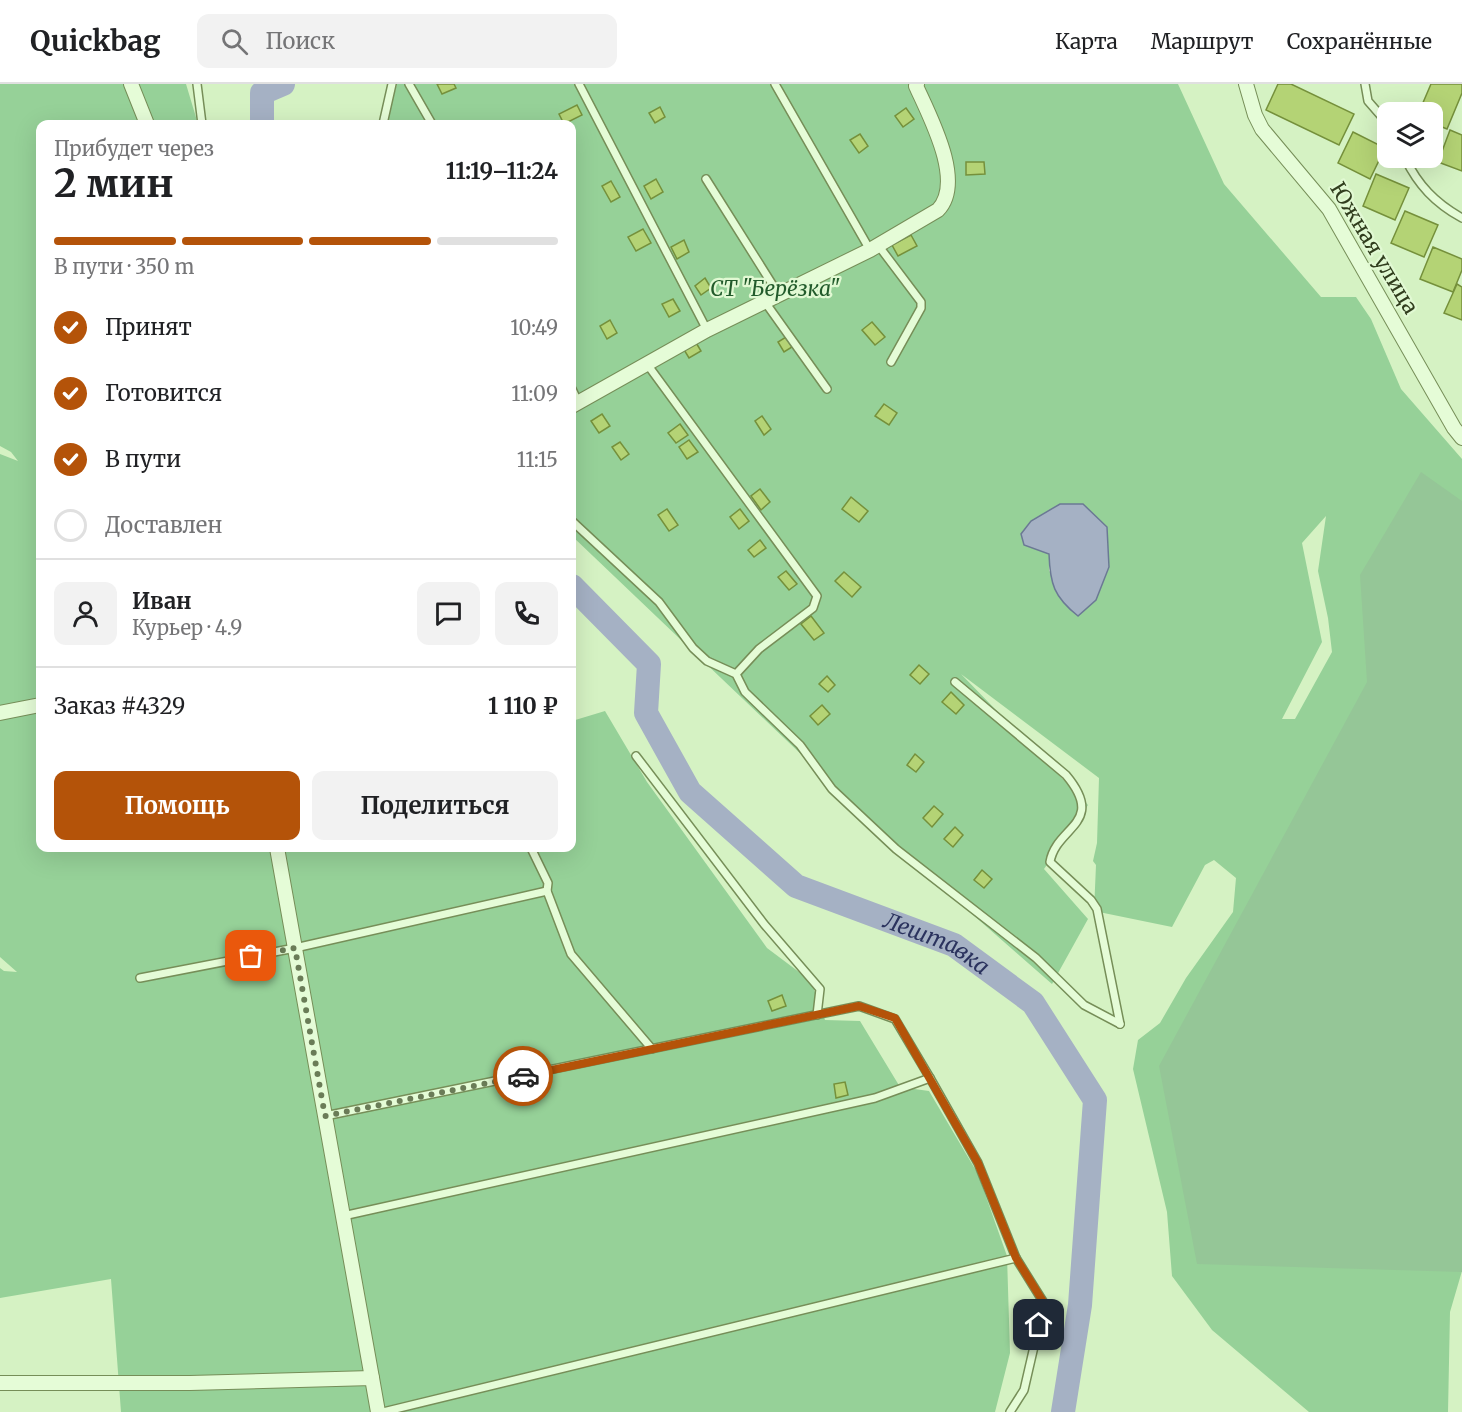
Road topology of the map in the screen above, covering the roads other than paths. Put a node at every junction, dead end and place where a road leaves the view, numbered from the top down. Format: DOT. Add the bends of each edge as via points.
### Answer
graph roads {
  1 [pos="131,84"];
  2 [pos="196,84"];
  3 [pos="392,84"];
  4 [pos="409,84"];
  5 [pos="579,84"];
  6 [pos="775,84"];
  7 [pos="1246,84"];
  8 [pos="1365,84"];
  9 [pos="916,85"];
  10 [pos="1377,111"];
  11 [pos="145,120"];
  12 [pos="201,120"];
  13 [pos="384,120"];
  14 [pos="430,120"];
  15 [pos="1410,168"];
  16 [pos="706,179"];
  17 [pos="1462,218"];
  18 [pos="874,248"];
  19 [pos="779,295"];
  20 [pos="765,302"];
  21 [pos="707,330"];
  22 [pos="891,362"];
  23 [pos="647,364"];
  24 [pos="827,389"];
  25 [pos="576,403"];
  26 [pos="1462,438"];
  27 [pos="576,525"];
  28 [pos="736,674"];
  29 [pos="955,682"];
  30 [pos="36,706"];
  31 [pos="0,713"];
  32 [pos="636,756"];
  33 [pos="278,852"];
  34 [pos="533,852"];
  35 [pos="547,891"];
  36 [pos="295,948"];
  37 [pos="140,978"];
  38 [pos="818,1015"];
  39 [pos="652,1049"];
  40 [pos="930,1078"];
  41 [pos="325,1116"];
  42 [pos="343,1216"];
  43 [pos="1016,1258"];
  44 [pos="372,1378"];
  45 [pos="0,1383"];
  46 [pos="380,1412"];
  47 [pos="1010,1412"];
  1 -- 11 [label="street"];
  2 -- 12 [label="lane"];
  3 -- 13 [label="lane"];
  4 -- 14 [label="lane"];
  5 -- 21 [label="lane"];
  6 -- 18 [label="lane"];
  7 -- 26 [label="street, Южная улица" via="1262,129 1335,218"];
  8 -- 10 [label="lane" via="1368,101"];
  9 -- 18 [label="street" via="943,154 950,191 938,210"];
  15 -- 17 [label="lane" via="1428,194"];
  16 -- 19 [label="lane"];
  18 -- 19 [label="street"];
  18 -- 22 [label="lane" via="921,302"];
  19 -- 20 [label="street"];
  20 -- 21 [label="street"];
  20 -- 24 [label="lane"];
  21 -- 23 [label="street"];
  23 -- 25 [label="street"];
  23 -- 28 [label="lane" via="817,596 813,608 759,649"];
  27 -- 28 [label="lane" via="659,602 693,648 707,661"];
  28 -- 29 [label="lane" via="745,692 800,745 832,789 896,849 1036,958 1084,1005 1120,1024 1097,909 1050,862 1078,822 1080,799 1075,786"];
  30 -- 31 [label="street"];
  32 -- 38 [label="lane" via="764,924 820,988"];
  33 -- 36 [label="street"];
  34 -- 35 [label="lane" via="548,883"];
  35 -- 36 [label="lane"];
  35 -- 39 [label="lane" via="571,954"];
  36 -- 37 [label="lane"];
  36 -- 41 [label="street"];
  38 -- 39 [label="lane"];
  38 -- 40 [label="lane" via="859,1006 895,1018"];
  39 -- 41 [label="lane"];
  40 -- 42 [label="lane" via="875,1098"];
  40 -- 43 [label="lane" via="978,1163"];
  41 -- 42 [label="street"];
  42 -- 44 [label="street"];
  43 -- 46 [label="lane"];
  43 -- 47 [label="lane" via="1044,1303 1024,1390"];
  44 -- 45 [label="street"];
  44 -- 46 [label="street"];
}
